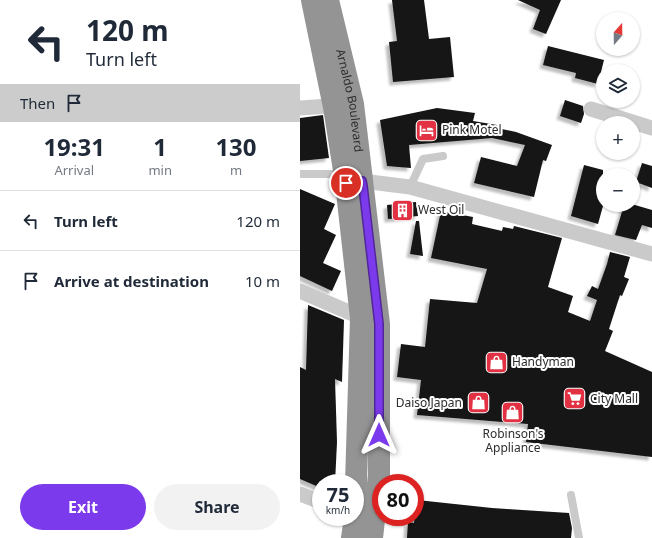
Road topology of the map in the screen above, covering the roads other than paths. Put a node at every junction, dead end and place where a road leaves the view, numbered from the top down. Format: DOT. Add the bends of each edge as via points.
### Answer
graph roads {
  1 [pos="312,0"];
  2 [pos="328,0"];
  3 [pos="344,105"];
  4 [pos="300,108"];
  5 [pos="591,109"];
  6 [pos="652,128"];
  7 [pos="443,156"];
  8 [pos="300,174"];
  9 [pos="350,179"];
  10 [pos="410,187"];
  11 [pos="652,254"];
  12 [pos="300,291"];
  13 [pos="370,321"];
  14 [pos="364,492"];
  15 [pos="300,494"];
  16 [pos="572,495"];
  17 [pos="312,499"];
  18 [pos="360,526"];
  19 [pos="352,538"];
  20 [pos="579,538"];
  1 -- 3 [label="highway, Arnaldo Boulevard"];
  2 -- 3 [label="highway, Arnaldo Boulevard"];
  3 -- 4 [label="street"];
  3 -- 9 [label="highway, Arnaldo Boulevard"];
  5 -- 6 [label="street"];
  7 -- 10 [label="lane" via="423,159"];
  8 -- 9 [label="lane"];
  9 -- 10 [label="street"];
  9 -- 13 [label="highway, Arnaldo Boulevard"];
  10 -- 11 [label="street"];
  12 -- 13 [label="street"];
  13 -- 14 [label="highway, Arnaldo Boulevard"];
  15 -- 17 [label="street"];
  16 -- 20 [label="lane"];
  18 -- 19 [label="highway, Arnaldo Boulevard"];
}
